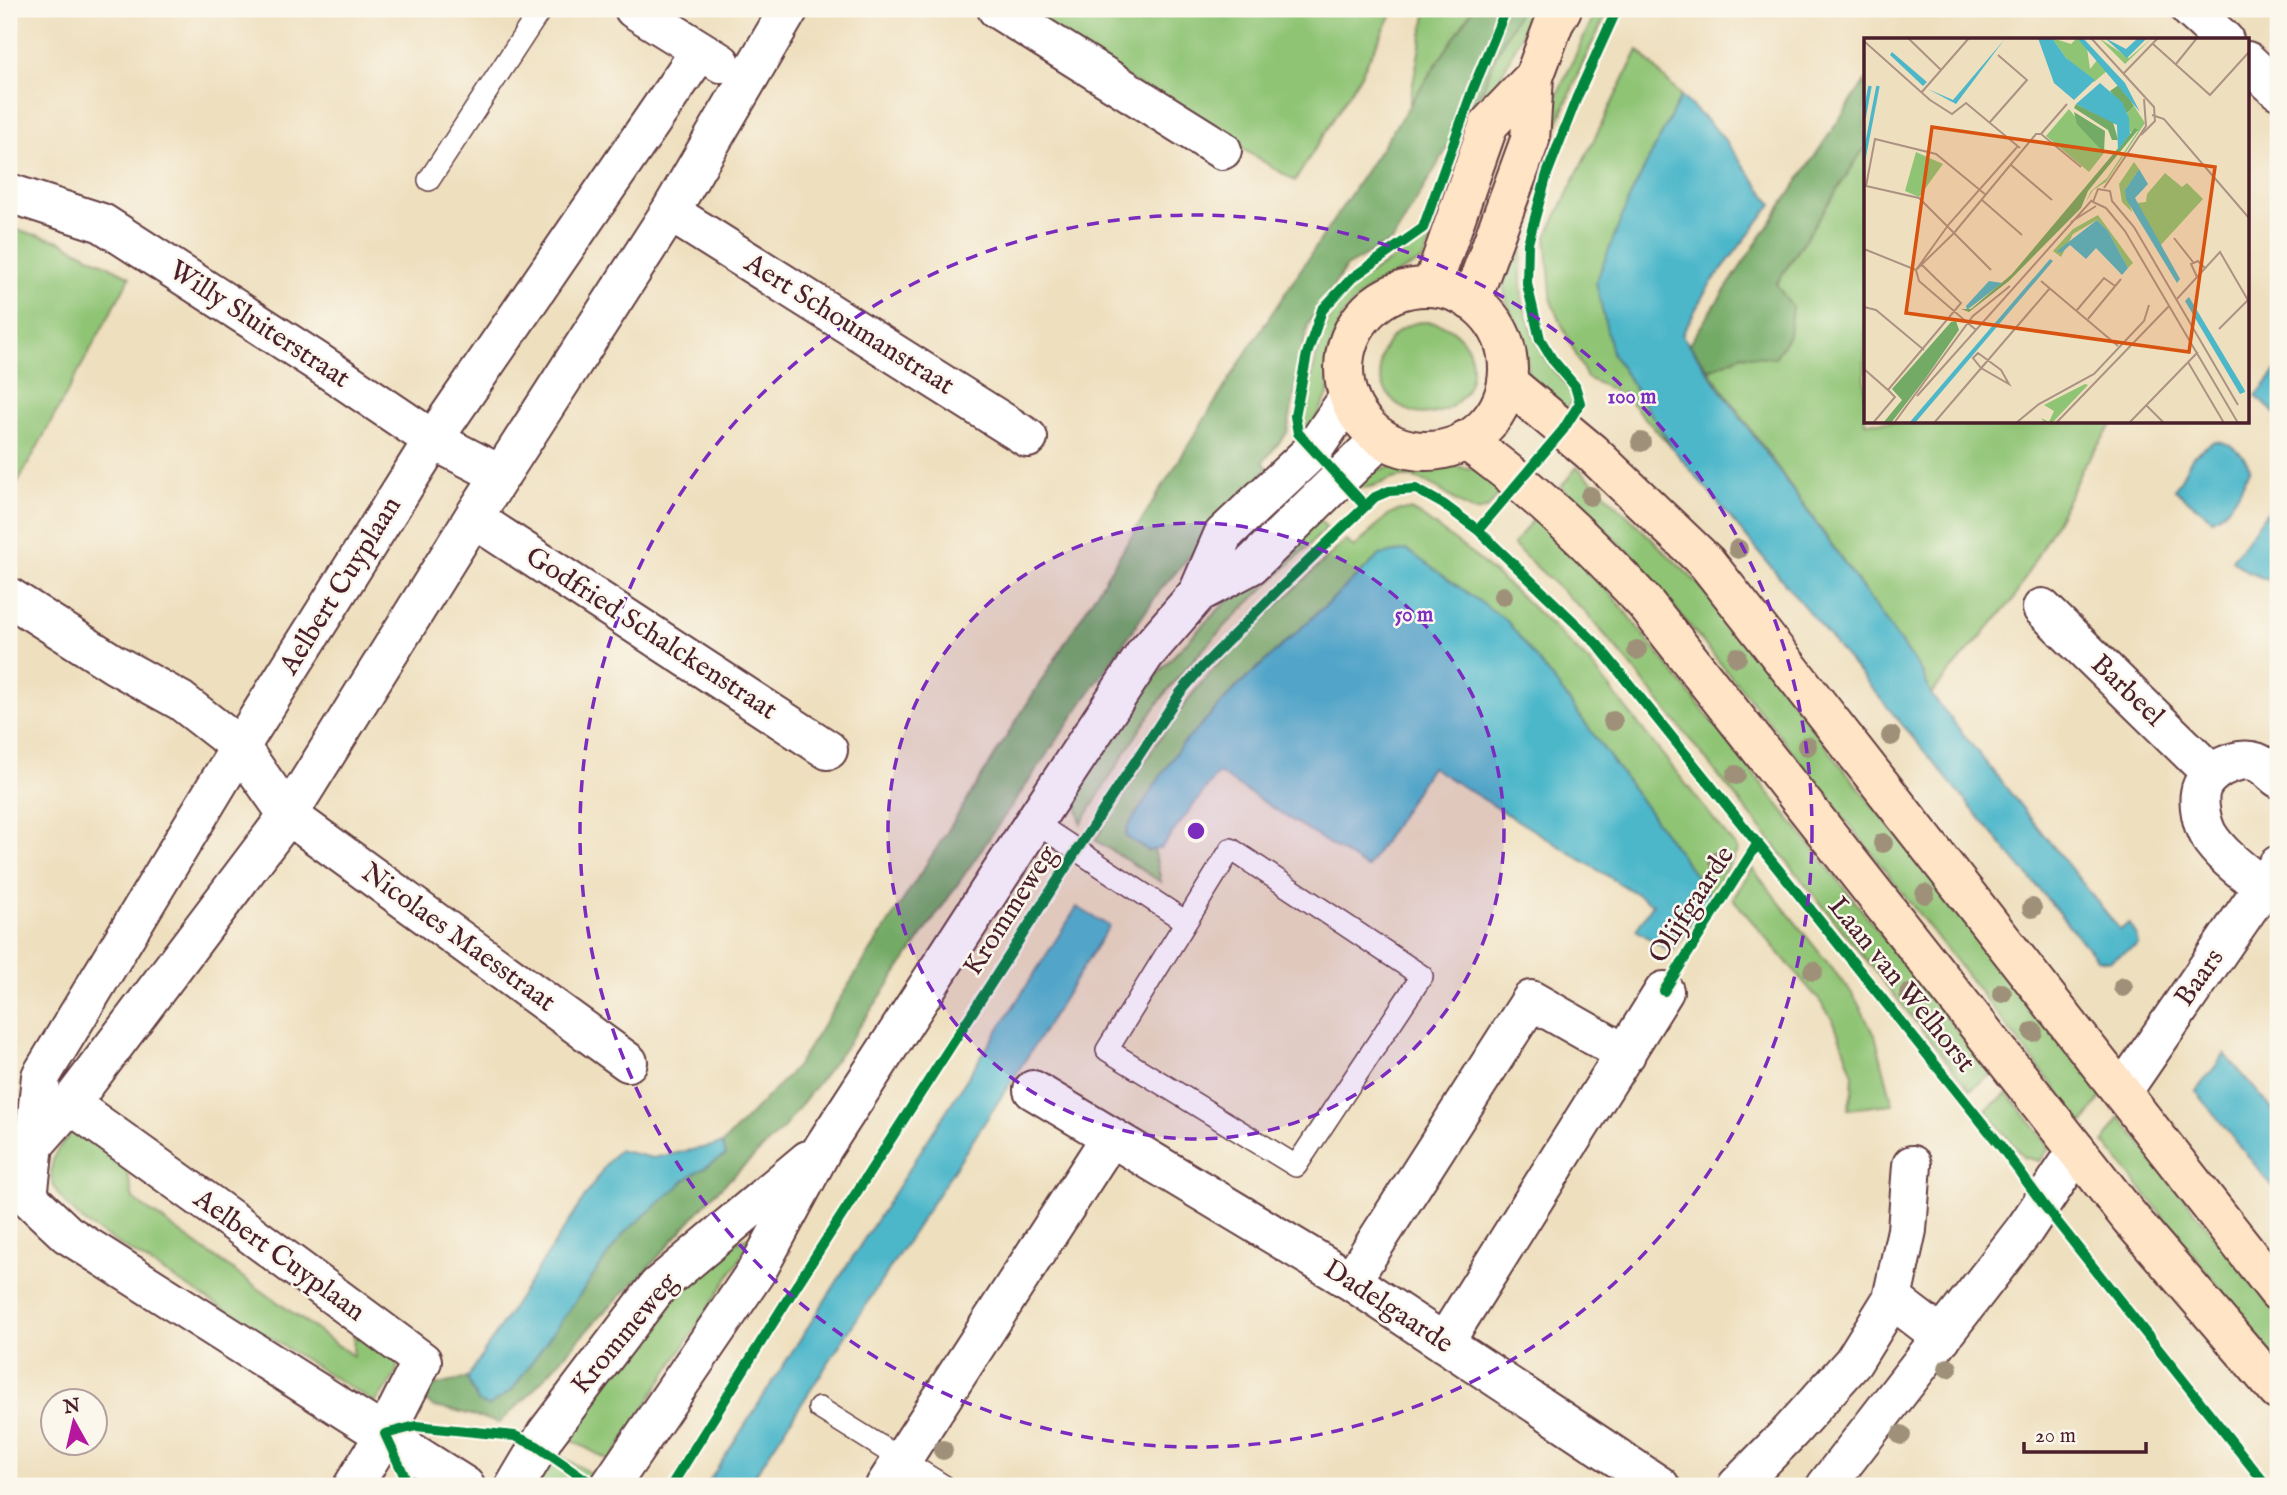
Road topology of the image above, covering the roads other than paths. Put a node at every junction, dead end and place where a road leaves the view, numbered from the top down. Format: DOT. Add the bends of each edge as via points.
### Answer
graph roads {
  1 [pos="541,9"];
  2 [pos="634,9"];
  3 [pos="789,9"];
  4 [pos="998,9"];
  5 [pos="1562,9"];
  6 [pos="2190,9"];
  7 [pos="2222,38"];
  8 [pos="700,51"];
  9 [pos="2248,62"];
  10 [pos="1534,77"];
  11 [pos="747,78"];
  12 [pos="2278,90"];
  13 [pos="1222,149"];
  14 [pos="429,180"];
  15 [pos="9,193"];
  16 [pos="670,212"];
  17 [pos="1432,286"];
  18 [pos="1471,300"];
  19 [pos="1507,382"];
  20 [pos="1349,397"];
  21 [pos="1028,438"];
  22 [pos="1381,438"];
  23 [pos="433,440"];
  24 [pos="1465,440"];
  25 [pos="501,475"];
  26 [pos="472,518"];
  27 [pos="1198,593"];
  28 [pos="9,597"];
  29 [pos="2042,608"];
  30 [pos="240,747"];
  31 [pos="828,750"];
  32 [pos="2212,774"];
  33 [pos="2278,778"];
  34 [pos="288,815"];
  35 [pos="1034,822"];
  36 [pos="2271,876"];
  37 [pos="1185,922"];
  38 [pos="1664,991"];
  39 [pos="1626,1054"];
  40 [pos="628,1062"];
  41 [pos="1033,1090"];
  42 [pos="2122,1091"];
  43 [pos="70,1104"];
  44 [pos="1111,1138"];
  45 [pos="21,1141"];
  46 [pos="823,1148"];
  47 [pos="2077,1150"];
  48 [pos="1912,1165"];
  49 [pos="1351,1281"];
  50 [pos="2278,1293"];
  51 [pos="1892,1299"];
  52 [pos="1942,1337"];
  53 [pos="1444,1343"];
  54 [pos="2278,1391"];
  55 [pos="818,1408"];
  56 [pos="385,1434"];
  57 [pos="894,1473"];
  58 [pos="353,1486"];
  59 [pos="465,1486"];
  60 [pos="515,1486"];
  61 [pos="610,1486"];
  62 [pos="944,1486"];
  63 [pos="1660,1486"];
  64 [pos="1737,1486"];
  65 [pos="1826,1486"];
  1 -- 14 [label="lane"];
  2 -- 8 [label="street"];
  3 -- 11 [label="street"];
  4 -- 13 [label="street"];
  5 -- 10 [label="main road"];
  6 -- 7 [label="street"];
  8 -- 11 [label="street"];
  8 -- 23 [label="street, Aelbert Cuyplaan"];
  9 -- 12 [label="street"];
  10 -- 17 [label="main road" via="1489,124"];
  10 -- 18 [label="main road" via="1530,140"];
  11 -- 16 [label="street"];
  15 -- 23 [label="street, Willy Sluiterstraat" via="102,223"];
  16 -- 21 [label="street, Aert Schoumanstraat"];
  16 -- 25 [label="street"];
  17 -- 18 [label="main road"];
  17 -- 20 [label="main road" via="1391,295 1362,317 1346,349 1344,374"];
  18 -- 19 [label="main road" via="1489,316 1501,336"];
  19 -- 24 [label="main road" via="1493,416"];
  19 -- 42 [label="main road" via="1591,452 1707,564"];
  20 -- 22 [label="main road" via="1362,420"];
  20 -- 27 [label="street, Krommeweg" via="1313,450 1223,535"];
  22 -- 24 [label="main road" via="1423,450"];
  22 -- 27 [label="street, Krommeweg" via="1251,565"];
  23 -- 25 [label="street, Willy Sluiterstraat"];
  23 -- 30 [label="street, Aelbert Cuyplaan"];
  24 -- 47 [label="main road, Laan van Welhorst" via="1511,473 1645,603"];
  25 -- 26 [label="street"];
  26 -- 31 [label="street, Godfried Schalckenstraat"];
  26 -- 34 [label="street"];
  27 -- 35 [label="street, Krommeweg" via="1145,654"];
  28 -- 30 [label="street, Nicolaes Maesstraat" via="181,701"];
  29 -- 32 [label="street, Barbeel"];
  30 -- 34 [label="street, Nicolaes Maesstraat"];
  30 -- 45 [label="street, Aelbert Cuyplaan" via="41,1076"];
  32 -- 33 [label="street" via="2234,761 2256,762"];
  32 -- 36 [label="street" via="2200,791 2207,834 2228,858"];
  34 -- 40 [label="street, Nicolaes Maesstraat"];
  34 -- 43 [label="street"];
  35 -- 37 [label="lane, Krommeweg"];
  35 -- 46 [label="street, Krommeweg"];
  36 -- 42 [label="street, Baars"];
  37 -- 37 [label="lane" via="1231,849 1422,976 1296,1166 1107,1049"];
  38 -- 39 [label="street, Olijfgaarde"];
  39 -- 49 [label="street" via="1531,1000"];
  39 -- 53 [label="street, Olijfgaarde"];
  41 -- 44 [label="street, Dadelgaarde"];
  42 -- 50 [label="main road"];
  43 -- 45 [label="street"];
  43 -- 56 [label="street, Aelbert Cuyplaan" via="422,1361"];
  44 -- 49 [label="street, Dadelgaarde"];
  44 -- 57 [label="street"];
  45 -- 56 [label="street, Aelbert Cuyplaan" via="28,1197 67,1234"];
  46 -- 60 [label="street, Krommeweg" via="658,1286 545,1434"];
  46 -- 61 [label="street, Krommeweg" via="759,1267"];
  47 -- 52 [label="street" via="2031,1221"];
  47 -- 54 [label="main road, Laan van Welhorst"];
  48 -- 51 [label="street" via="1908,1230"];
  49 -- 53 [label="street, Dadelgaarde"];
  51 -- 52 [label="street"];
  51 -- 64 [label="street" via="1853,1362"];
  52 -- 65 [label="street"];
  53 -- 63 [label="street, Dadelgaarde"];
  55 -- 57 [label="lane"];
  56 -- 58 [label="street"];
  56 -- 59 [label="street, Aelbert Cuyplaan"];
  57 -- 62 [label="lane"];
}
